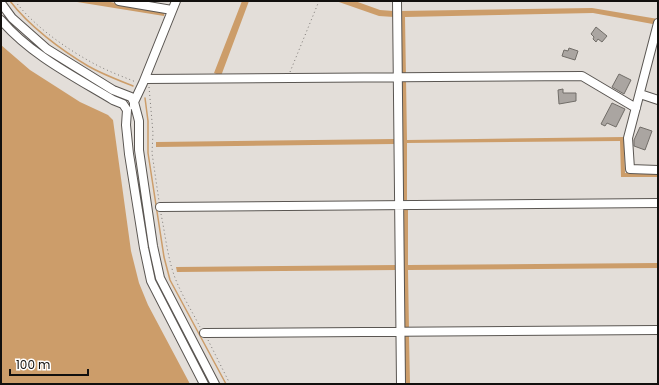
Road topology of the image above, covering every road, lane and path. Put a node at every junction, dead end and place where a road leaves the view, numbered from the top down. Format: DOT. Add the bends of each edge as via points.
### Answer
graph roads {
  1 [pos="15,1"];
  2 [pos="119,1"];
  3 [pos="176,1"];
  4 [pos="319,1"];
  5 [pos="396,1"];
  6 [pos="1,3"];
  7 [pos="172,10"];
  8 [pos="1,20"];
  9 [pos="657,25"];
  10 [pos="655,50"];
  11 [pos="398,77"];
  12 [pos="288,78"];
  13 [pos="144,81"];
  14 [pos="640,94"];
  15 [pos="658,100"];
  16 [pos="134,102"];
  17 [pos="636,108"];
  18 [pos="129,154"];
  19 [pos="658,170"];
  20 [pos="658,203"];
  21 [pos="399,204"];
  22 [pos="160,207"];
  23 [pos="658,330"];
  24 [pos="400,332"];
  25 [pos="204,333"];
  26 [pos="192,361"];
  27 [pos="204,384"];
  28 [pos="215,384"];
  29 [pos="230,384"];
  30 [pos="401,384"];
  1 -- 13 [label="path" via="44,31 91,63 136,82"];
  2 -- 7 [label="street"];
  3 -- 7 [label="street"];
  4 -- 12 [label="path"];
  5 -- 11 [label="street"];
  6 -- 16 [label="street" via="12,18 47,49 113,90 131,97"];
  7 -- 13 [label="street"];
  8 -- 18 [label="street" via="43,57 123,104 127,110"];
  9 -- 10 [label="street"];
  10 -- 14 [label="street"];
  11 -- 12 [label="street"];
  11 -- 17 [label="street" via="582,76"];
  11 -- 21 [label="street"];
  12 -- 13 [label="street"];
  13 -- 16 [label="street"];
  14 -- 15 [label="street"];
  14 -- 17 [label="street"];
  16 -- 18 [label="street"];
  16 -- 28 [label="street" via="152,239 160,278"];
  17 -- 19 [label="street" via="628,138 630,169"];
  18 -- 26 [label="street" via="151,281"];
  20 -- 21 [label="street"];
  21 -- 22 [label="street"];
  21 -- 24 [label="street"];
  23 -- 24 [label="street"];
  24 -- 25 [label="street"];
  24 -- 30 [label="street"];
  25 -- 29 [label="path"];
  26 -- 27 [label="street"];
  26 -- 28 [label="street" via="199,362"];
}
